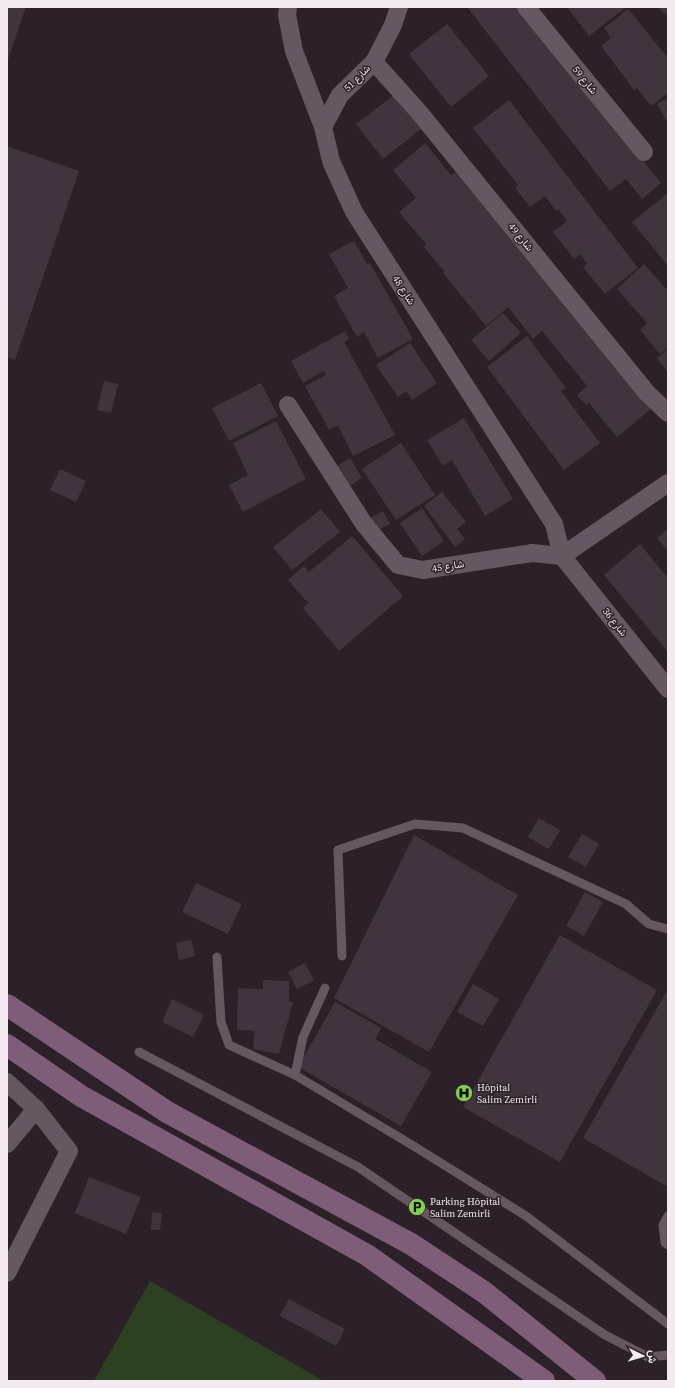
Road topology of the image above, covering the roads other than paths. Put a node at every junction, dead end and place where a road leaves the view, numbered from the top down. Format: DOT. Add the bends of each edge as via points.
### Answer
graph roads {
  1 [pos="288,7"];
  2 [pos="399,7"];
  3 [pos="526,7"];
  4 [pos="374,62"];
  5 [pos="323,127"];
  6 [pos="644,152"];
  7 [pos="288,405"];
  8 [pos="668,413"];
  9 [pos="668,483"];
  10 [pos="562,556"];
  11 [pos="668,689"];
  12 [pos="668,929"];
  13 [pos="342,956"];
  14 [pos="217,957"];
  15 [pos="326,988"];
  16 [pos="7,1006"];
  17 [pos="7,1045"];
  18 [pos="139,1052"];
  19 [pos="295,1075"];
  20 [pos="7,1082"];
  21 [pos="36,1109"];
  22 [pos="7,1144"];
  23 [pos="668,1216"];
  24 [pos="668,1245"];
  25 [pos="7,1273"];
  26 [pos="668,1324"];
  27 [pos="668,1355"];
  28 [pos="544,1381"];
  29 [pos="595,1381"];
  1 -- 5 [label="street, شارع 48" via="287,15 294,51"];
  2 -- 4 [label="street, شارع 51"];
  3 -- 6 [label="street, شارع 59"];
  4 -- 5 [label="street, شارع 51" via="340,95"];
  4 -- 8 [label="street, شارع 49" via="418,111 648,393"];
  5 -- 10 [label="street, شارع 48" via="331,161 354,212 554,524"];
  7 -- 10 [label="street, شارع 45" via="364,524 398,565 423,570 532,553"];
  9 -- 10 [label="street"];
  10 -- 11 [label="street, شارع 36"];
  12 -- 13 [label="lane" via="648,924 626,904 463,828 414,824 338,850"];
  14 -- 19 [label="lane" via="221,1022 229,1045"];
  15 -- 19 [label="lane" via="302,1037"];
  16 -- 29 [label="main road" via="167,1112 411,1244 484,1292"];
  17 -- 28 [label="main road" via="81,1096 367,1255"];
  18 -- 27 [label="lane" via="358,1167 605,1335 648,1357"];
  19 -- 26 [label="lane" via="526,1216"];
  20 -- 21 [label="street"];
  21 -- 22 [label="street"];
  21 -- 25 [label="street" via="69,1151"];
  23 -- 24 [label="lane" via="663,1225 665,1243"];
}
